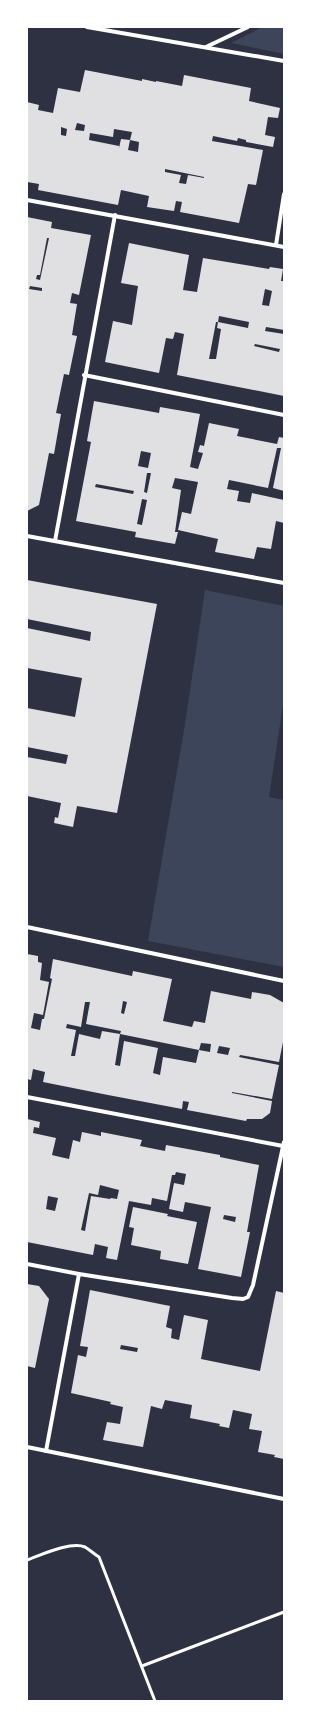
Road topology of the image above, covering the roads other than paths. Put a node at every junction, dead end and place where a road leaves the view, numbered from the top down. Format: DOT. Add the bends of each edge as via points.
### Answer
graph roads {
  1 [pos="87,27"];
  2 [pos="248,27"];
  3 [pos="206,47"];
  4 [pos="284,61"];
  5 [pos="284,194"];
  6 [pos="27,200"];
  7 [pos="115,215"];
  8 [pos="276,245"];
  9 [pos="284,247"];
  10 [pos="84,375"];
  11 [pos="284,415"];
  12 [pos="27,536"];
  13 [pos="55,541"];
  14 [pos="284,583"];
  15 [pos="27,927"];
  16 [pos="284,980"];
  17 [pos="27,1097"];
  18 [pos="284,1144"];
  19 [pos="27,1264"];
  20 [pos="79,1274"];
  21 [pos="27,1447"];
  22 [pos="46,1451"];
  23 [pos="284,1499"];
  24 [pos="27,1560"];
  25 [pos="284,1612"];
  26 [pos="142,1666"];
  27 [pos="155,1701"];
  1 -- 3 [label="street"];
  2 -- 3 [label="street"];
  3 -- 4 [label="street"];
  5 -- 8 [label="street"];
  6 -- 7 [label="street"];
  7 -- 8 [label="street"];
  7 -- 10 [label="street"];
  8 -- 9 [label="street"];
  10 -- 11 [label="street"];
  10 -- 13 [label="street"];
  12 -- 13 [label="street"];
  13 -- 14 [label="street"];
  15 -- 16 [label="street"];
  17 -- 18 [label="street"];
  18 -- 20 [label="street" via="254,1285 248,1297 232,1298"];
  19 -- 20 [label="street"];
  20 -- 22 [label="street"];
  21 -- 22 [label="street"];
  22 -- 23 [label="street"];
  24 -- 26 [label="lane" via="67,1547 85,1547 99,1556"];
  25 -- 26 [label="lane"];
  26 -- 27 [label="lane"];
}
